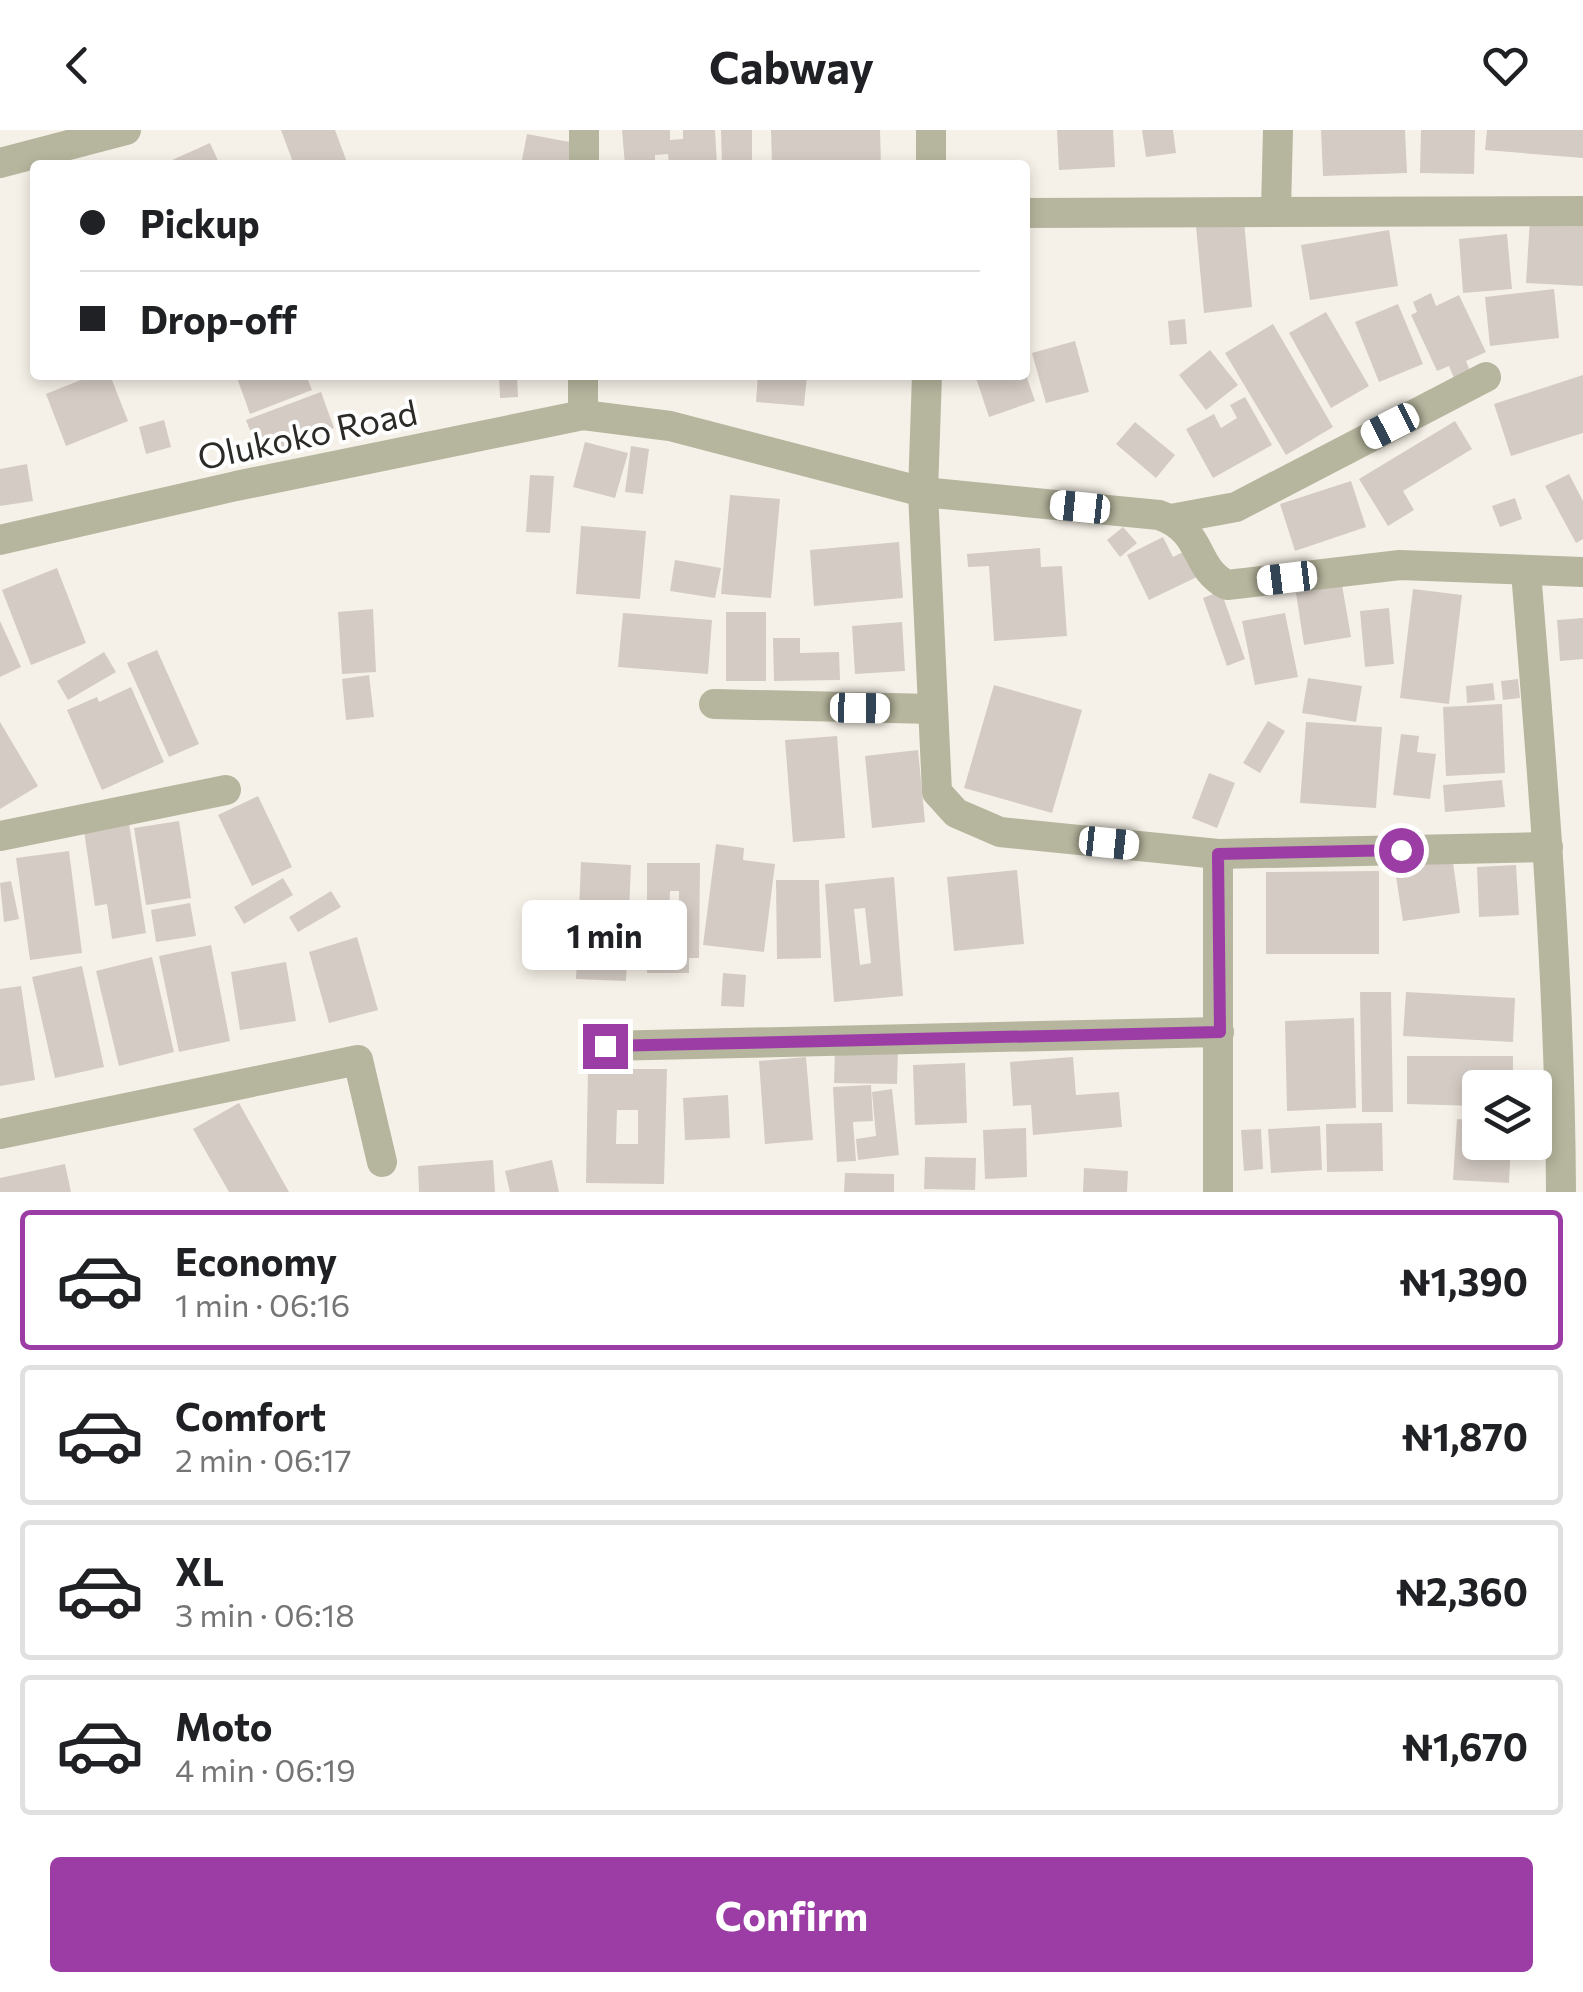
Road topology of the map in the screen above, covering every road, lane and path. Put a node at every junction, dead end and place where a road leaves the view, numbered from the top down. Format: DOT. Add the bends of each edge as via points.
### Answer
graph roads {
  1 [pos="126,130"];
  2 [pos="584,130"];
  3 [pos="931,130"];
  4 [pos="1278,130"];
  5 [pos="584,160"];
  6 [pos="931,160"];
  7 [pos="0,163"];
  8 [pos="1276,210"];
  9 [pos="1583,210"];
  10 [pos="1030,214"];
  11 [pos="1486,377"];
  12 [pos="584,380"];
  13 [pos="927,380"];
  14 [pos="583,415"];
  15 [pos="923,492"];
  16 [pos="1171,519"];
  17 [pos="0,540"];
  18 [pos="1526,572"];
  19 [pos="1583,572"];
  20 [pos="714,704"];
  21 [pos="933,709"];
  22 [pos="226,790"];
  23 [pos="0,836"];
  24 [pos="1548,847"];
  25 [pos="1218,854"];
  26 [pos="1220,1032"];
  27 [pos="605,1046"];
  28 [pos="1572,1104"];
  29 [pos="0,1134"];
  30 [pos="382,1162"];
  31 [pos="1218,1192"];
  32 [pos="1560,1192"];
  1 -- 7 [label="street"];
  2 -- 5 [label="street"];
  3 -- 6 [label="street"];
  4 -- 8 [label="street"];
  8 -- 9 [label="street"];
  8 -- 10 [label="street"];
  11 -- 16 [label="street, Olukoko Road" via="1236,507"];
  12 -- 14 [label="street"];
  13 -- 15 [label="street"];
  14 -- 15 [label="street, Olukoko Road" via="670,426"];
  14 -- 17 [label="street, Olukoko Road"];
  15 -- 16 [label="street, Olukoko Road"];
  15 -- 21 [label="street"];
  16 -- 18 [label="street" via="1190,534 1212,578 1226,586 1400,565"];
  18 -- 19 [label="street"];
  18 -- 24 [label="street"];
  20 -- 21 [label="street"];
  21 -- 25 [label="street" via="937,792 956,813 1000,832"];
  22 -- 23 [label="street"];
  24 -- 25 [label="street"];
  24 -- 28 [label="street"];
  25 -- 26 [label="street"];
  26 -- 27 [label="street"];
  26 -- 31 [label="street"];
  28 -- 32 [label="street"];
  29 -- 30 [label="street" via="358,1060"];
}
